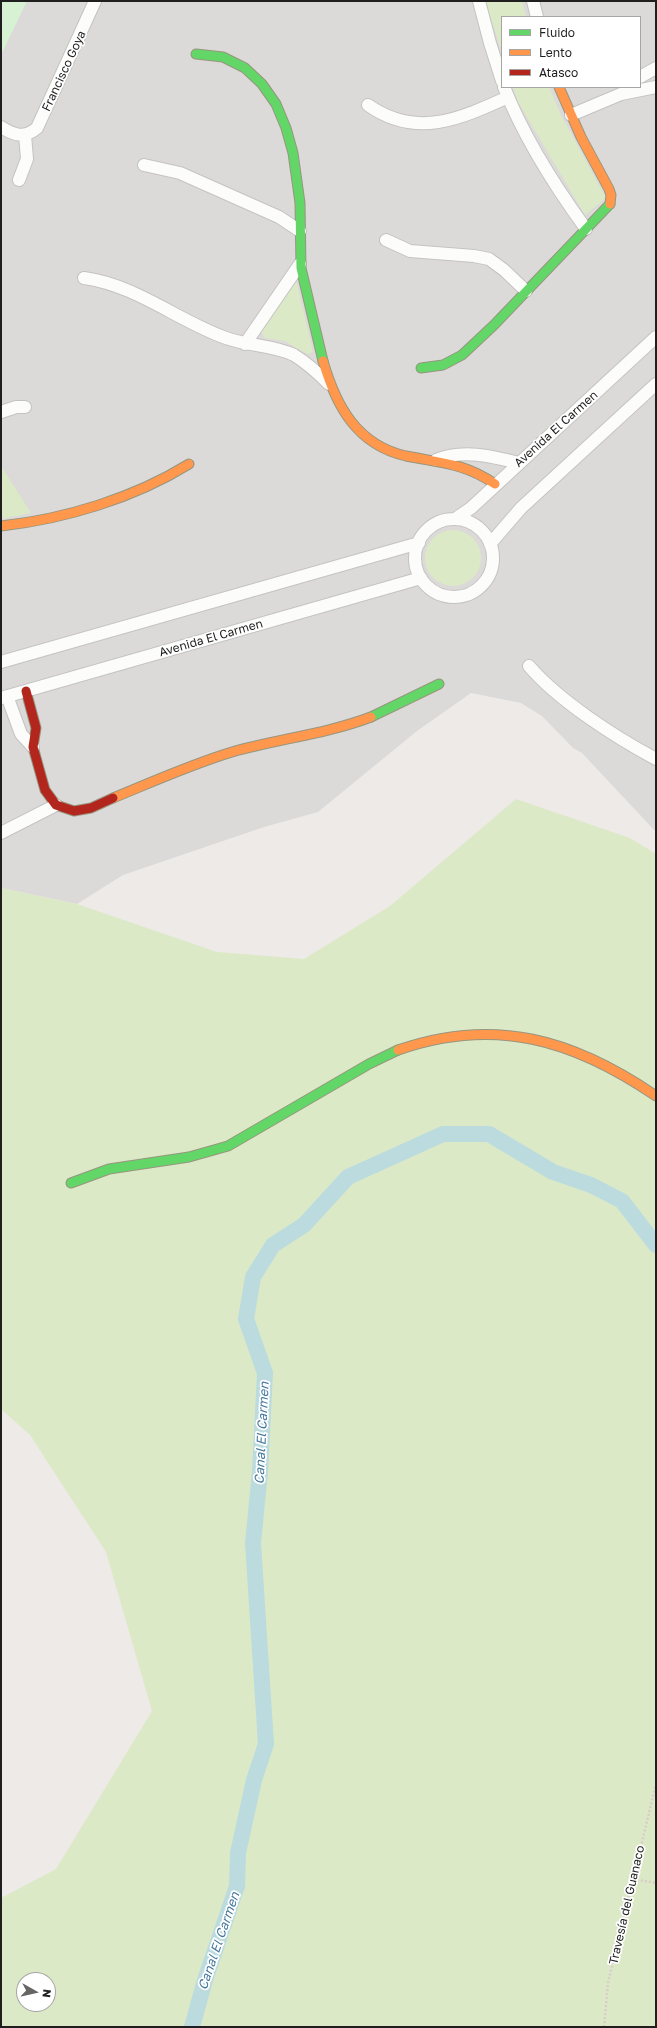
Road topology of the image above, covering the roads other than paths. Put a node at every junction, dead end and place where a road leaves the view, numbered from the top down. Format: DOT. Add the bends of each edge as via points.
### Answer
graph roads {
  1 [pos="95,1"];
  2 [pos="479,1"];
  3 [pos="533,1"];
  4 [pos="537,16"];
  5 [pos="196,54"];
  6 [pos="656,68"];
  7 [pos="641,76"];
  8 [pos="501,77"];
  9 [pos="656,87"];
  10 [pos="559,88"];
  11 [pos="624,91"];
  12 [pos="506,92"];
  13 [pos="368,105"];
  14 [pos="571,115"];
  15 [pos="1,127"];
  16 [pos="25,135"];
  17 [pos="144,165"];
  18 [pos="18,180"];
  19 [pos="586,229"];
  20 [pos="300,231"];
  21 [pos="386,240"];
  22 [pos="300,264"];
  23 [pos="84,278"];
  24 [pos="526,291"];
  25 [pos="656,337"];
  26 [pos="245,344"];
  27 [pos="421,368"];
  28 [pos="656,384"];
  29 [pos="333,387"];
  30 [pos="25,407"];
  31 [pos="1,412"];
  32 [pos="433,460"];
  33 [pos="519,463"];
  34 [pos="190,464"];
  35 [pos="495,484"];
  36 [pos="455,519"];
  37 [pos="1,526"];
  38 [pos="419,543"];
  39 [pos="490,544"];
  40 [pos="421,578"];
  41 [pos="1,662"];
  42 [pos="529,666"];
  43 [pos="440,684"];
  44 [pos="26,691"];
  45 [pos="4,697"];
  46 [pos="33,748"];
  47 [pos="656,759"];
  48 [pos="56,805"];
  49 [pos="1,833"];
  50 [pos="656,1096"];
  51 [pos="71,1183"];
  1 -- 16 [label="street, Francisco Goya" via="40,122 32,132"];
  2 -- 8 [label="street"];
  3 -- 4 [label="street"];
  5 -- 20 [label="street" via="217,55 235,61 259,80 276,102 296,170"];
  6 -- 7 [label="street"];
  9 -- 11 [label="street"];
  10 -- 14 [label="street"];
  11 -- 14 [label="street"];
  12 -- 13 [label="street" via="457,118 430,124 395,120"];
  12 -- 19 [label="street" via="542,163"];
  14 -- 19 [label="street" via="611,195 608,209"];
  15 -- 16 [label="street" via="15,134"];
  16 -- 18 [label="street" via="27,159"];
  17 -- 20 [label="street" via="180,173 279,217"];
  19 -- 24 [label="street"];
  20 -- 22 [label="street"];
  21 -- 24 [label="street" via="410,252 489,259"];
  22 -- 26 [label="street"];
  22 -- 29 [label="street"];
  23 -- 26 [label="street" via="124,289 212,332"];
  24 -- 27 [label="street" via="462,355 443,365"];
  25 -- 33 [label="street, Avenida El Carmen"];
  26 -- 29 [label="street" via="292,354 312,367"];
  28 -- 39 [label="street" via="521,508"];
  29 -- 32 [label="street" via="354,427 372,442 398,455"];
  30 -- 31 [label="street"];
  32 -- 33 [label="street" via="464,454"];
  32 -- 35 [label="street" via="477,471"];
  33 -- 35 [label="street, Avenida El Carmen"];
  34 -- 37 [label="street" via="162,481 125,496 50,519"];
  35 -- 36 [label="street, Avenida El Carmen" via="471,508"];
  36 -- 38 [label="street" via="430,528"];
  36 -- 39 [label="street" via="479,528"];
  38 -- 40 [label="street" via="416,561"];
  38 -- 41 [label="street"];
  39 -- 40 [label="street" via="493,558 490,572 483,584 472,593 458,597 444,596 431,589"];
  40 -- 44 [label="street, Avenida El Carmen"];
  42 -- 47 [label="street" via="552,689 604,727"];
  43 -- 48 [label="street" via="347,726 226,754 153,781 91,808 74,811"];
  44 -- 45 [label="street, Avenida El Carmen"];
  44 -- 46 [label="street" via="36,728"];
  45 -- 46 [label="street" via="21,734"];
  46 -- 48 [label="street" via="43,783"];
  48 -- 49 [label="street"];
  50 -- 51 [label="street" via="616,1068 570,1048 522,1037 455,1036 390,1053 227,1146 178,1161 134,1164 88,1174"];
}
